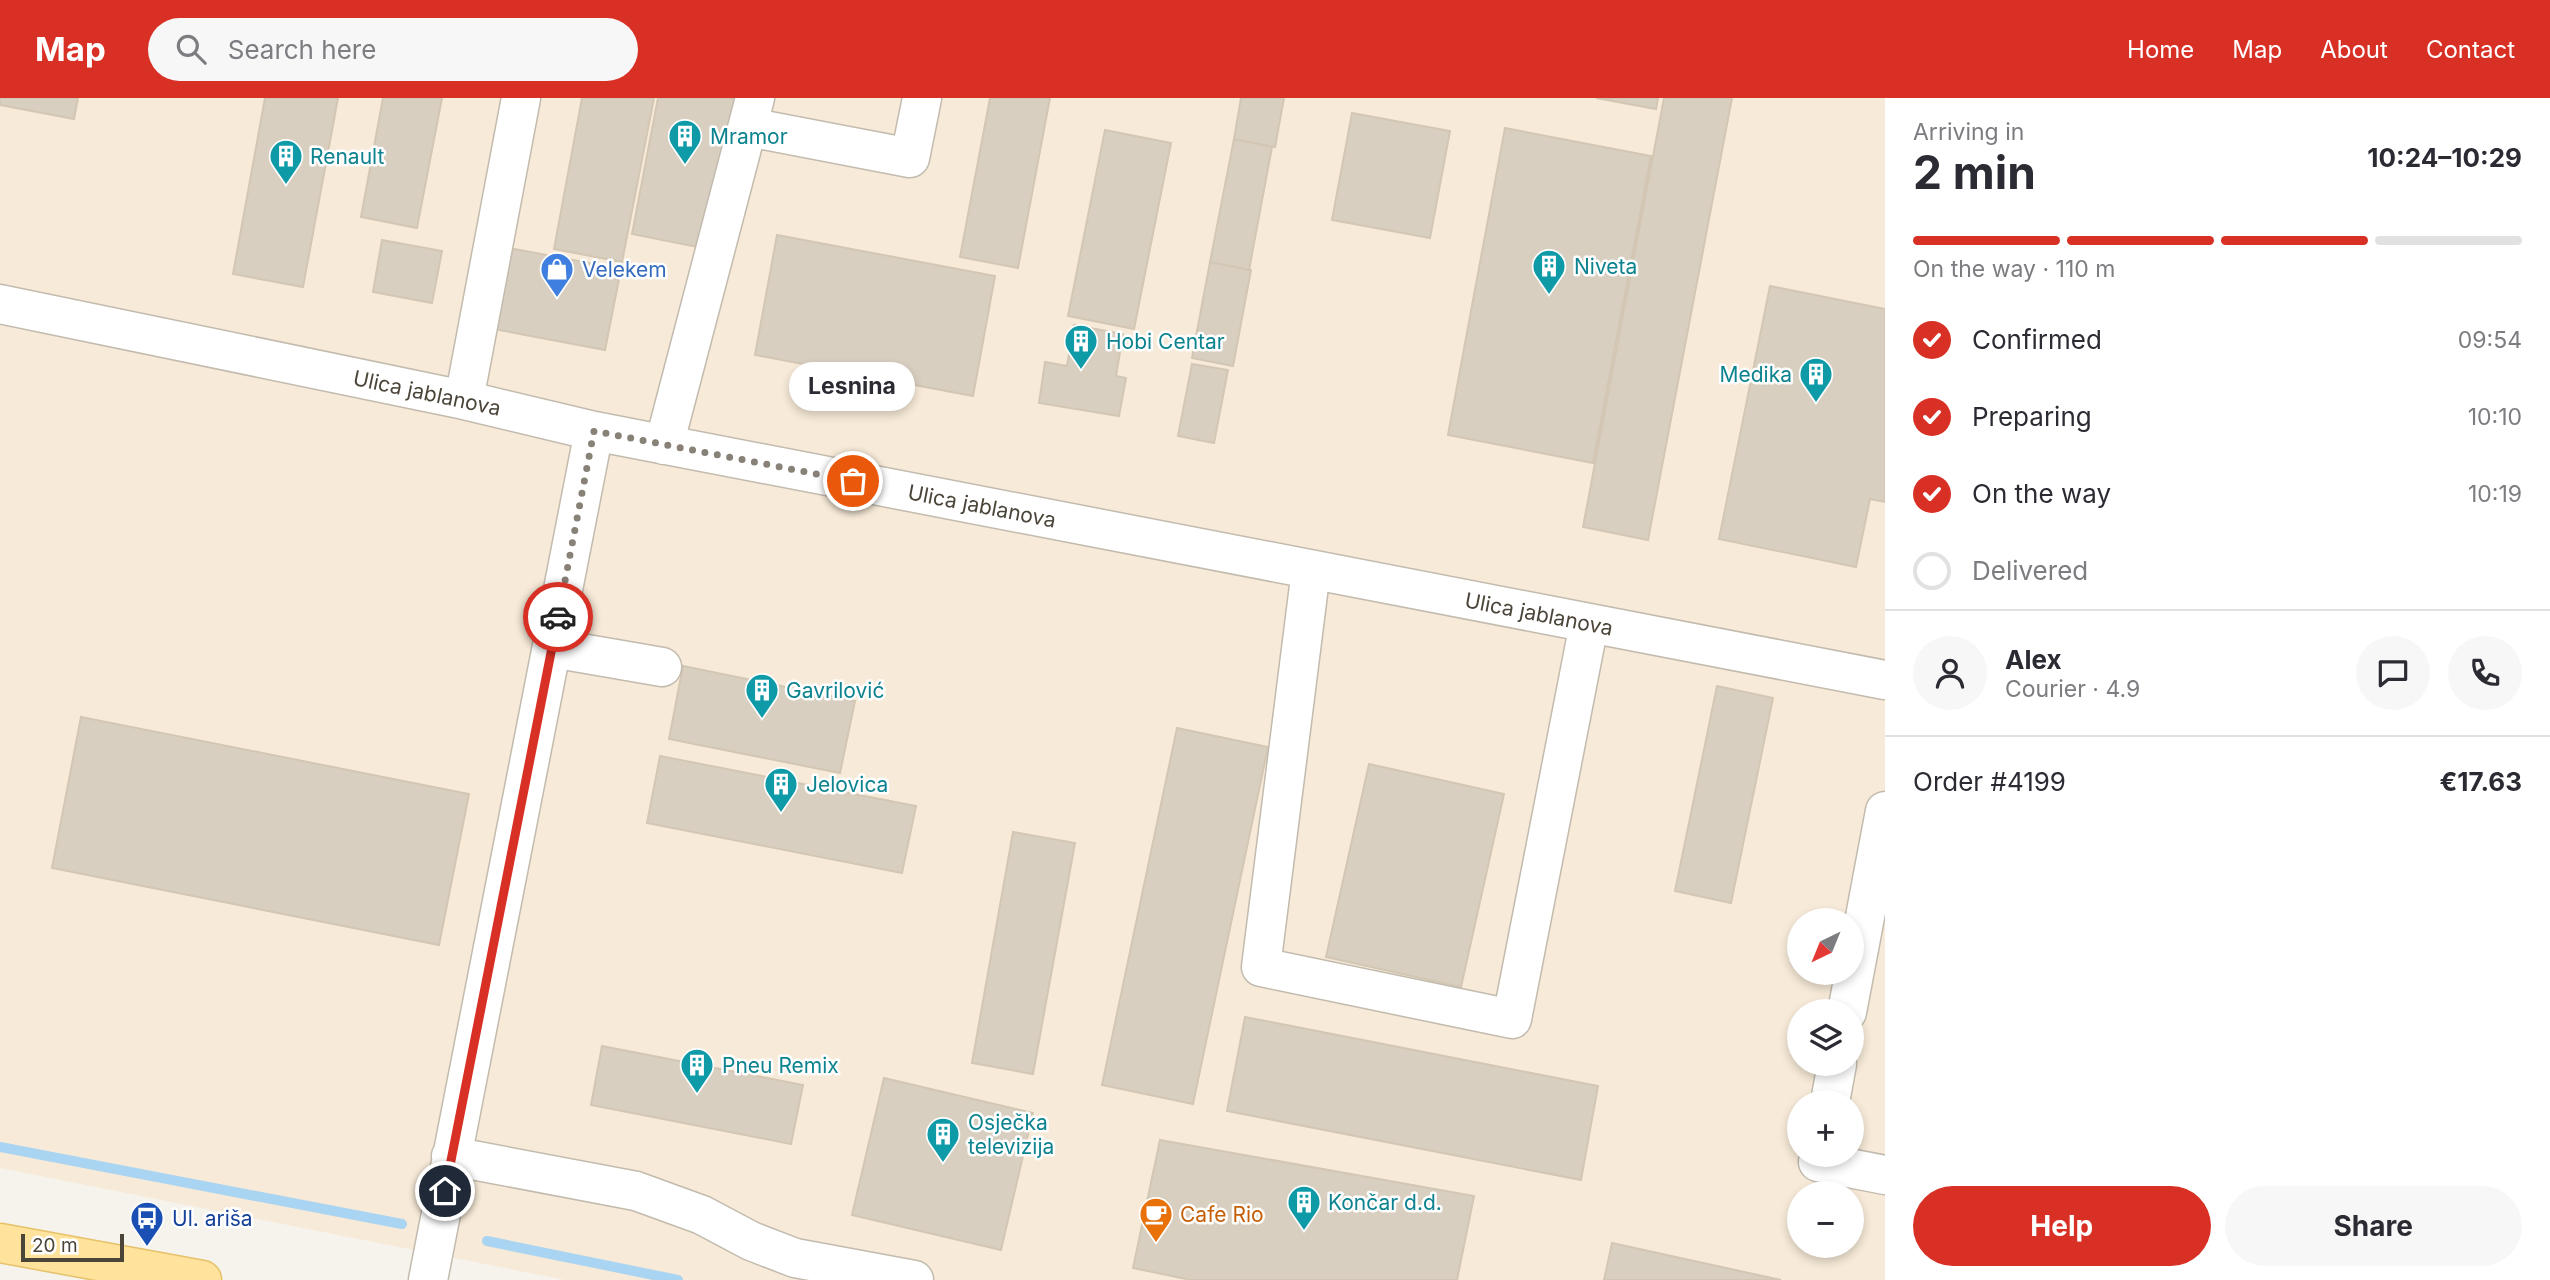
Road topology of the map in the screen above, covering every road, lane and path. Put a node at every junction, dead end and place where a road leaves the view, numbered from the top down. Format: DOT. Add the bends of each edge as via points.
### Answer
graph roads {
  1 [pos="521,98"];
  2 [pos="922,98"];
  3 [pos="751,112"];
  4 [pos="0,304"];
  5 [pos="464,400"];
  6 [pos="594,431"];
  7 [pos="664,445"];
  8 [pos="1311,570"];
  9 [pos="1589,624"];
  10 [pos="552,648"];
  11 [pos="662,667"];
  12 [pos="1885,680"];
  13 [pos="1885,811"];
  14 [pos="1849,999"];
  15 [pos="451,1156"];
  16 [pos="1844,1167"];
  17 [pos="1885,1175"];
  18 [pos="0,1243"];
  19 [pos="202,1280"];
  20 [pos="428,1280"];
  21 [pos="914,1280"];
  1 -- 5 [label="street"];
  2 -- 3 [label="street" via="910,158"];
  3 -- 7 [label="street"];
  4 -- 5 [label="street, Ulica jablanova"];
  5 -- 6 [label="street, Ulica jablanova"];
  6 -- 7 [label="street, Ulica jablanova"];
  6 -- 10 [label="street"];
  7 -- 8 [label="street, Ulica jablanova"];
  8 -- 9 [label="street, Ulica jablanova"];
  8 -- 9 [label="street" via="1261,967 1512,1019"];
  9 -- 12 [label="street, Ulica jablanova"];
  10 -- 11 [label="street"];
  10 -- 15 [label="street"];
  13 -- 14 [label="street"];
  15 -- 20 [label="street"];
  15 -- 21 [label="street" via="636,1191 702,1215 794,1258"];
  16 -- 17 [label="street"];
  18 -- 19 [label="main road"];
}
